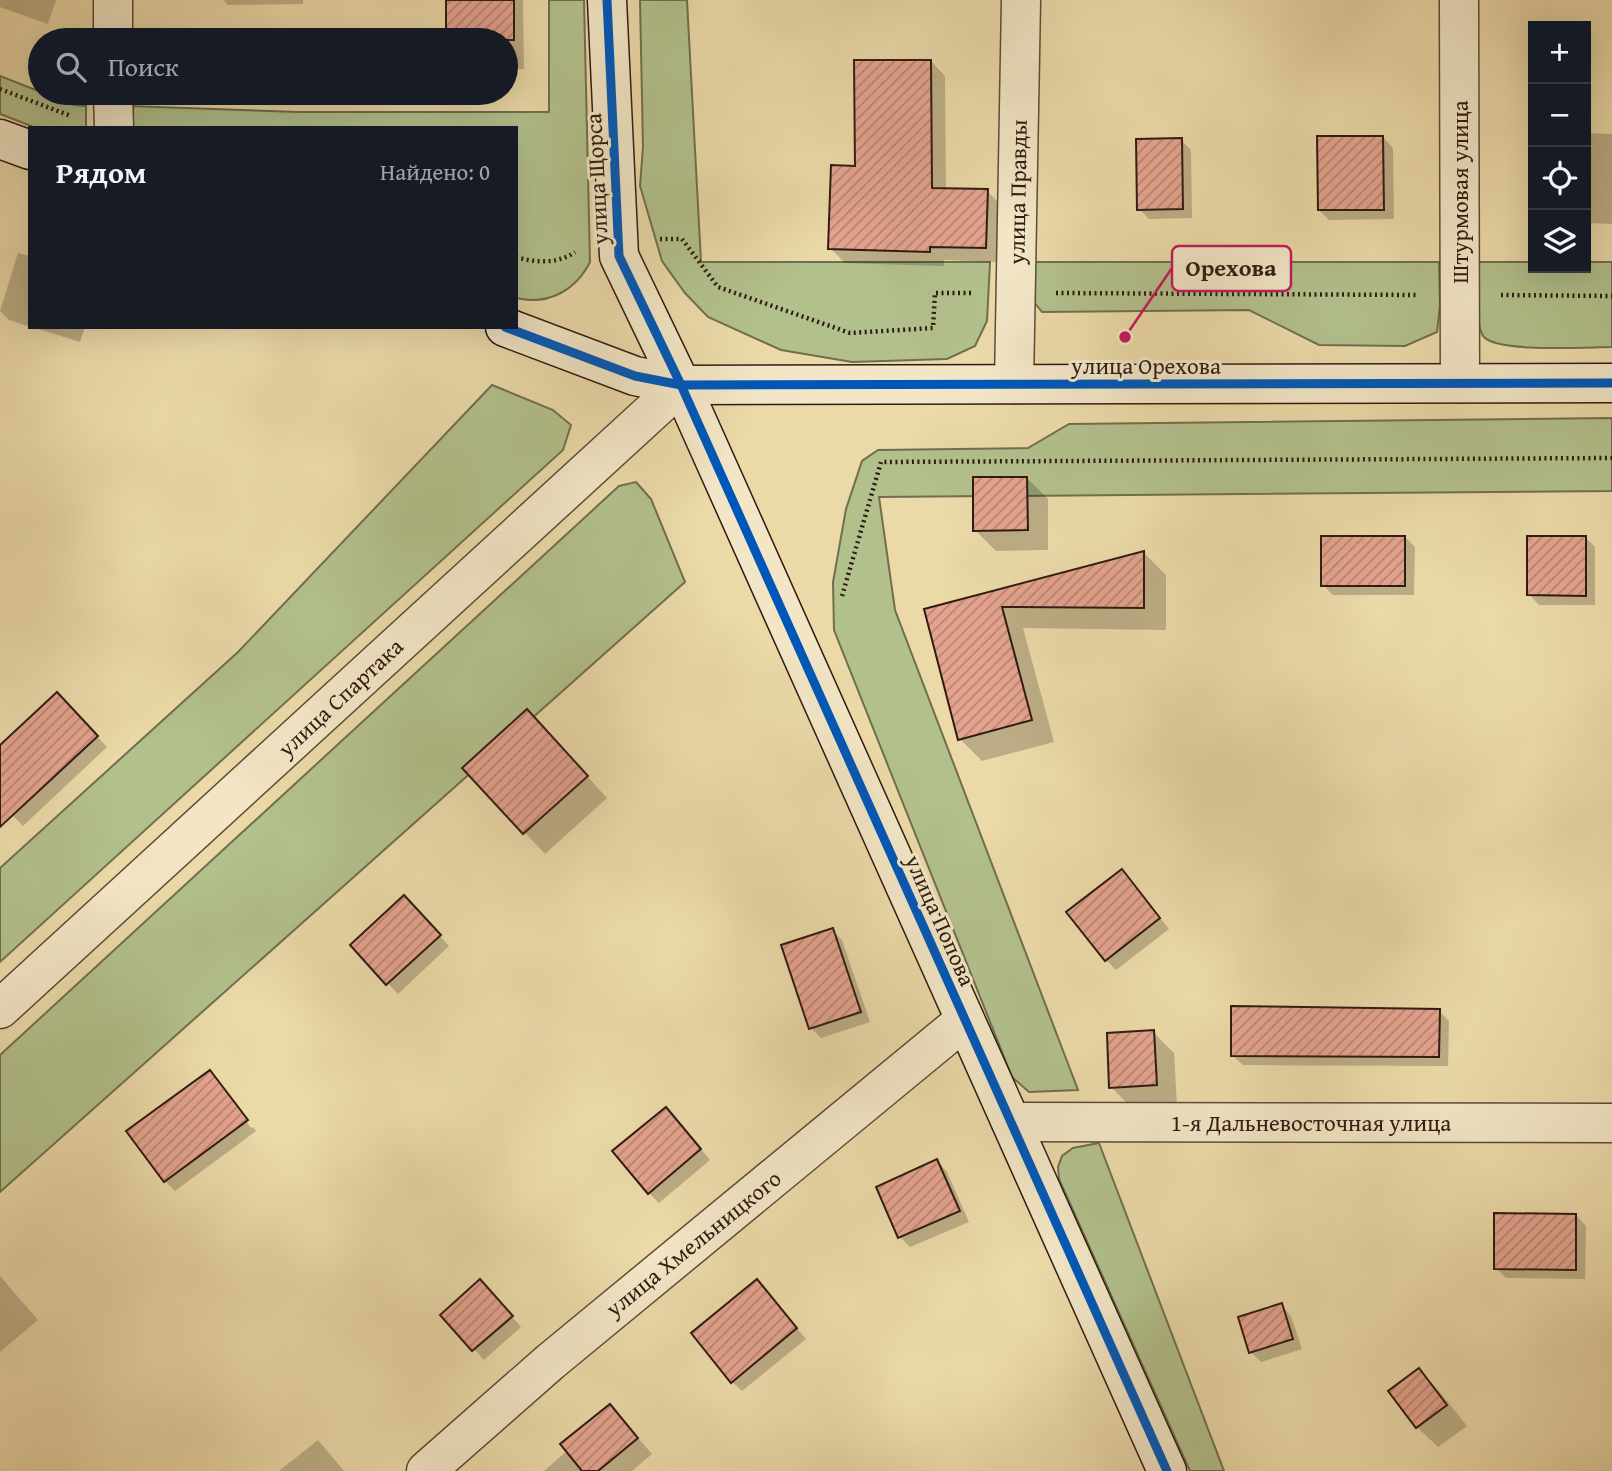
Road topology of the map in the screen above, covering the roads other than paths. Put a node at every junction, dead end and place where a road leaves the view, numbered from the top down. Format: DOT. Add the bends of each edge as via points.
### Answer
graph roads {
  1 [pos="113,0"];
  2 [pos="607,0"];
  3 [pos="1021,0"];
  4 [pos="1459,0"];
  5 [pos="113,28"];
  6 [pos="113,105"];
  7 [pos="114,126"];
  8 [pos="0,139"];
  9 [pos="28,149"];
  10 [pos="510,329"];
  11 [pos="1460,383"];
  12 [pos="1612,383"];
  13 [pos="1014,384"];
  14 [pos="681,385"];
  15 [pos="0,1009"];
  16 [pos="965,1020"];
  17 [pos="1011,1122"];
  18 [pos="1612,1123"];
  19 [pos="426,1471"];
  20 [pos="1167,1471"];
  1 -- 5 [label="street"];
  2 -- 14 [label="street, улица Щорса" via="619,256"];
  3 -- 13 [label="street, улица Правды"];
  4 -- 11 [label="street, Штурмовая улица"];
  6 -- 7 [label="street"];
  8 -- 9 [label="street"];
  10 -- 14 [label="street, улица Орехова" via="635,376"];
  11 -- 12 [label="street, улица Орехова"];
  11 -- 13 [label="street, улица Орехова"];
  13 -- 14 [label="street, улица Орехова"];
  14 -- 15 [label="street, улица Спартака"];
  14 -- 16 [label="street, улица Попова"];
  16 -- 17 [label="street, улица Попова"];
  16 -- 19 [label="street, улица Хмельницкого" via="550,1362"];
  17 -- 18 [label="street, 1-я Дальневосточная улица"];
  17 -- 20 [label="street, улица Попова"];
}
